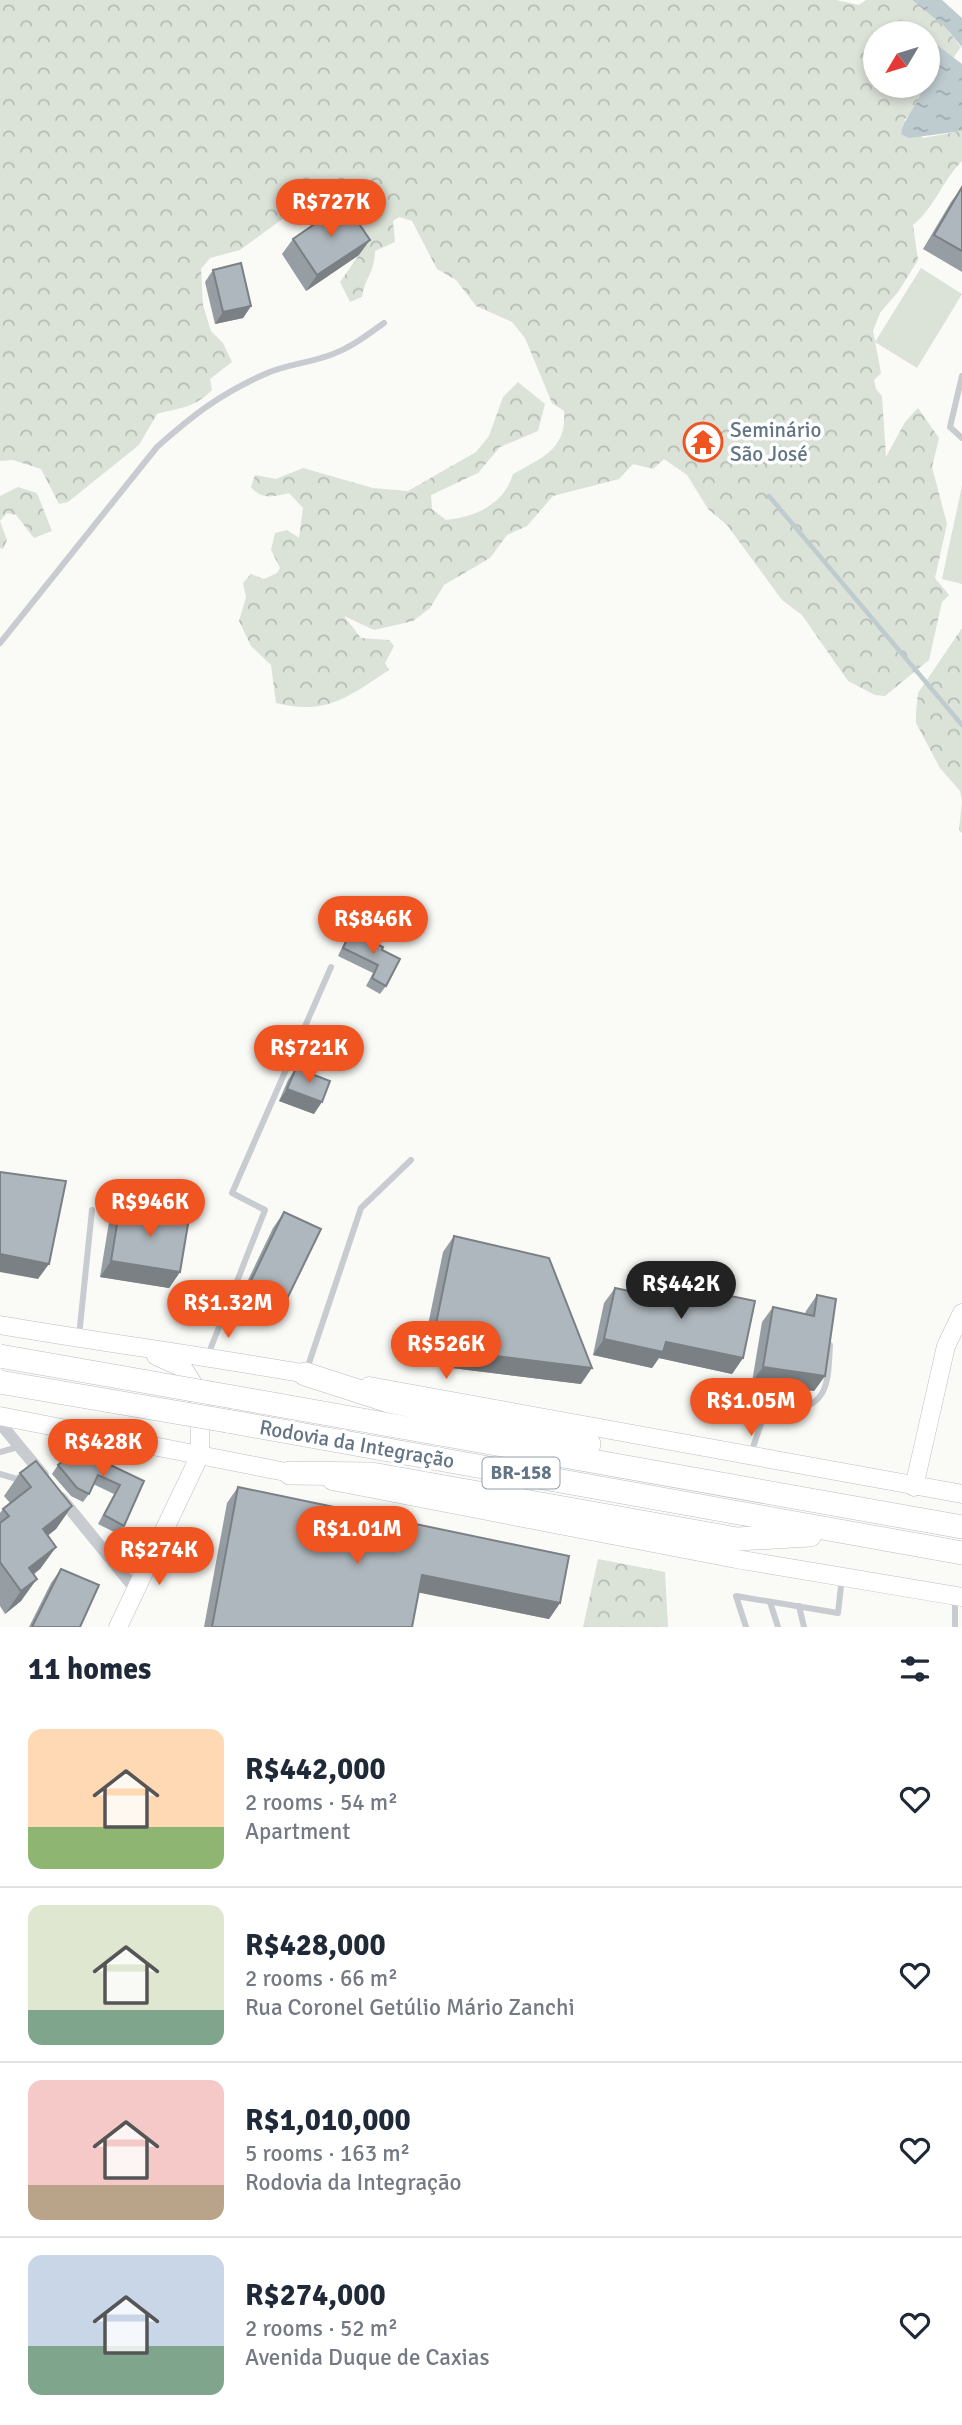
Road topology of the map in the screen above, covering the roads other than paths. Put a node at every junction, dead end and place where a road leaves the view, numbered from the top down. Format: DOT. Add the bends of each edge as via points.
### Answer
graph roads {
  1 [pos="384,323"];
  2 [pos="962,376"];
  3 [pos="962,438"];
  4 [pos="0,643"];
  5 [pos="331,967"];
  6 [pos="411,1160"];
  7 [pos="92,1210"];
  8 [pos="962,1312"];
  9 [pos="0,1325"];
  10 [pos="78,1339"];
  11 [pos="830,1345"];
  12 [pos="144,1350"];
  13 [pos="0,1356"];
  14 [pos="208,1356"];
  15 [pos="305,1374"];
  16 [pos="0,1382"];
  17 [pos="0,1416"];
  18 [pos="0,1423"];
  19 [pos="20,1447"];
  20 [pos="0,1452"];
  21 [pos="200,1455"];
  22 [pos="750,1458"];
  23 [pos="36,1466"];
  24 [pos="290,1473"];
  25 [pos="0,1474"];
  26 [pos="914,1487"];
  27 [pos="962,1494"];
  28 [pos="849,1507"];
  29 [pos="962,1527"];
  30 [pos="849,1532"];
  31 [pos="962,1553"];
  32 [pos="842,1577"];
  33 [pos="136,1590"];
  34 [pos="958,1597"];
  35 [pos="770,1602"];
  36 [pos="799,1606"];
  37 [pos="118,1627"];
  38 [pos="746,1627"];
  39 [pos="778,1627"];
  40 [pos="804,1627"];
  41 [pos="955,1627"];
  1 -- 4 [label="lane" via="354,345 268,372 195,414 157,447"];
  2 -- 3 [label="lane" via="950,427"];
  5 -- 14 [label="lane" via="232,1193 265,1210"];
  6 -- 15 [label="lane" via="360,1208"];
  7 -- 10 [label="lane"];
  8 -- 26 [label="main road" via="946,1346"];
  9 -- 10 [label="main road, BR-158"];
  10 -- 12 [label="main road, BR-158"];
  11 -- 22 [label="lane" via="822,1396 813,1405 764,1415"];
  12 -- 14 [label="main road, BR-158"];
  12 -- 21 [label="main road" via="183,1368 192,1382 200,1402"];
  13 -- 28 [label="highway, Rodovia da Integração / BR-158, bridge"];
  14 -- 15 [label="main road, BR-158"];
  15 -- 22 [label="main road, BR-158"];
  15 -- 28 [label="highway, BR-158" via="390,1401 821,1493"];
  16 -- 30 [label="highway, Rodovia da Integração / BR-158, bridge"];
  17 -- 21 [label="main road, BR-158"];
  18 -- 19 [label="street"];
  19 -- 20 [label="lane"];
  19 -- 23 [label="street"];
  21 -- 24 [label="main road, BR-158"];
  21 -- 33 [label="main road"];
  22 -- 26 [label="main road, BR-158"];
  23 -- 25 [label="lane" via="18,1479"];
  23 -- 33 [label="street"];
  24 -- 30 [label="highway, BR-158" via="372,1474 737,1539"];
  24 -- 32 [label="main road, BR-158"];
  26 -- 27 [label="main road, BR-158"];
  28 -- 29 [label="highway, Rodovia da Integração / BR-158"];
  30 -- 31 [label="highway, Rodovia da Integração / BR-158"];
  32 -- 34 [label="main road, BR-158"];
  32 -- 36 [label="lane" via="838,1613"];
  33 -- 37 [label="main road"];
  34 -- 41 [label="lane"];
  35 -- 36 [label="lane"];
  35 -- 38 [label="lane" via="736,1596"];
  35 -- 39 [label="lane"];
  36 -- 40 [label="lane"];
}
